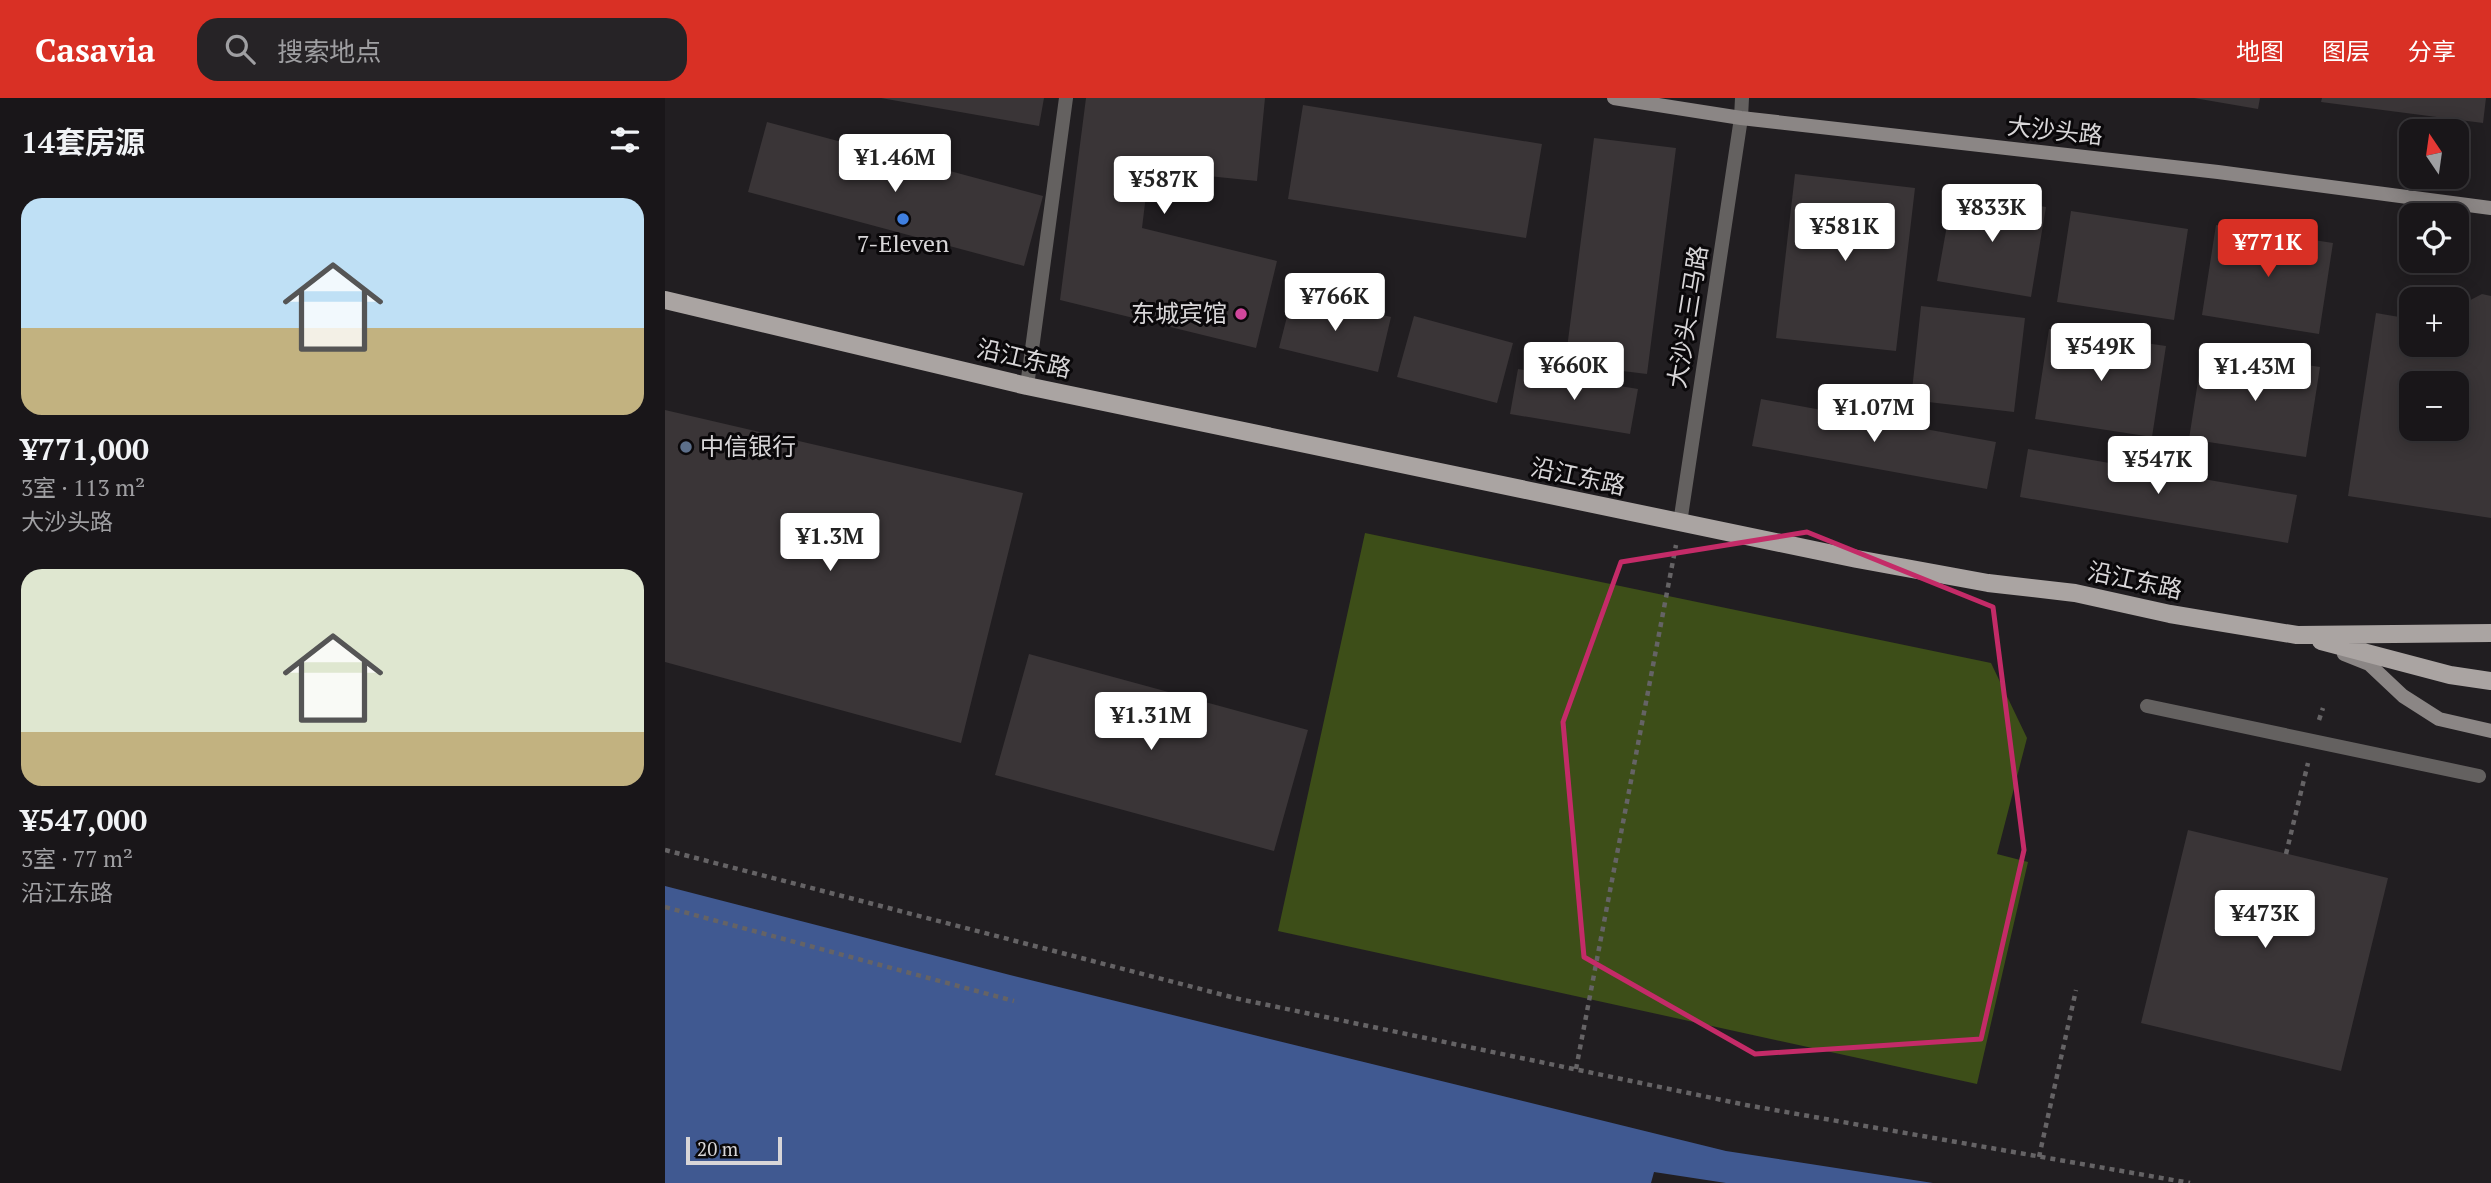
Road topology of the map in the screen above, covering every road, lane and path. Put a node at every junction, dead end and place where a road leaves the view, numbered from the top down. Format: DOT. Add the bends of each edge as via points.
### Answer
graph roads {
  1 [pos="1066,98"];
  2 [pos="1614,98"];
  3 [pos="1742,98"];
  4 [pos="1749,98"];
  5 [pos="1741,118"];
  6 [pos="2491,208"];
  7 [pos="665,300"];
  8 [pos="1027,386"];
  9 [pos="1680,523"];
  10 [pos="2491,633"];
  11 [pos="2297,635"];
  12 [pos="2491,681"];
  13 [pos="2147,706"];
  14 [pos="2323,708"];
  15 [pos="2491,731"];
  16 [pos="2314,740"];
  17 [pos="2479,776"];
  18 [pos="665,850"];
  19 [pos="2287,854"];
  20 [pos="665,908"];
  21 [pos="2076,990"];
  22 [pos="1014,1001"];
  23 [pos="1576,1069"];
  24 [pos="2039,1157"];
  25 [pos="2190,1183"];
  1 -- 8 [label="street"];
  2 -- 5 [label="main road, 大沙头路"];
  3 -- 5 [label="street, 大沙头三马路"];
  4 -- 5 [label="street, 大沙头三马路"];
  5 -- 6 [label="main road, 大沙头路"];
  5 -- 9 [label="street, 大沙头三马路"];
  7 -- 8 [label="main road, 沿江东路"];
  8 -- 9 [label="main road, 沿江东路"];
  9 -- 11 [label="main road, 沿江东路" via="1975,581 2075,593"];
  9 -- 23 [label="path"];
  10 -- 11 [label="main road, 沿江东路"];
  11 -- 12 [label="main road" via="2450,675"];
  11 -- 15 [label="main road" via="2369,664 2403,696 2439,719"];
  13 -- 16 [label="street"];
  14 -- 16 [label="path"];
  16 -- 17 [label="street"];
  16 -- 19 [label="path"];
  18 -- 23 [label="path" via="1239,999"];
  20 -- 22 [label="path"];
  21 -- 24 [label="path"];
  23 -- 24 [label="path" via="1746,1105"];
  24 -- 25 [label="path"];
}
